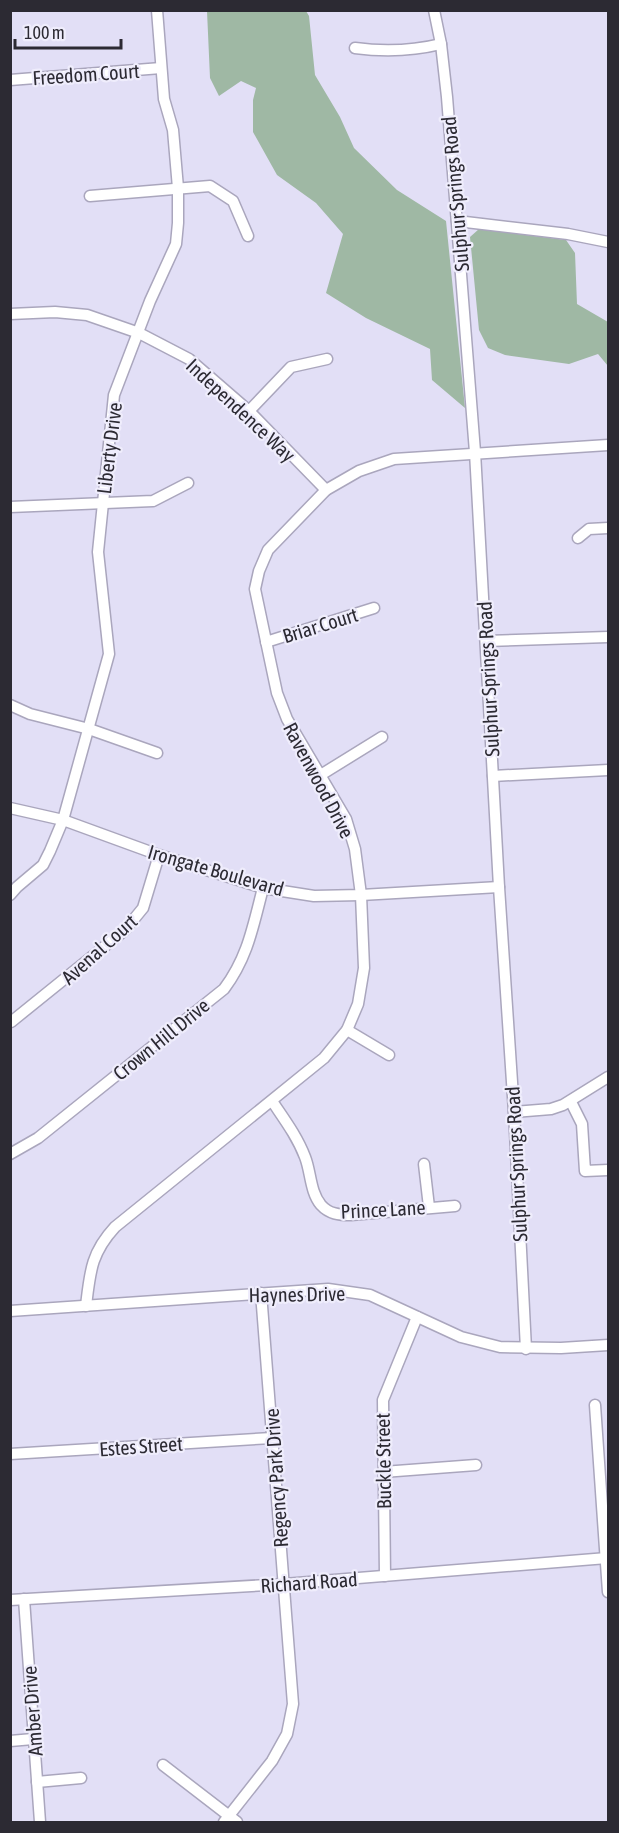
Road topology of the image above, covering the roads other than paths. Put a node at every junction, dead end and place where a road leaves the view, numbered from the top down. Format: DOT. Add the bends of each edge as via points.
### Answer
graph roads {
  1 [pos="157,10"];
  2 [pos="434,10"];
  3 [pos="441,44"];
  4 [pos="355,48"];
  5 [pos="161,68"];
  6 [pos="10,80"];
  7 [pos="178,188"];
  8 [pos="90,196"];
  9 [pos="457,221"];
  10 [pos="248,236"];
  11 [pos="609,242"];
  12 [pos="10,314"];
  13 [pos="139,333"];
  14 [pos="327,359"];
  15 [pos="249,411"];
  16 [pos="609,445"];
  17 [pos="475,452"];
  18 [pos="188,483"];
  19 [pos="326,490"];
  20 [pos="102,503"];
  21 [pos="10,507"];
  22 [pos="609,528"];
  23 [pos="578,538"];
  24 [pos="374,608"];
  25 [pos="609,637"];
  26 [pos="486,641"];
  27 [pos="266,642"];
  28 [pos="10,705"];
  29 [pos="89,729"];
  30 [pos="382,736"];
  31 [pos="157,753"];
  32 [pos="609,770"];
  33 [pos="319,776"];
  34 [pos="493,776"];
  35 [pos="10,808"];
  36 [pos="63,820"];
  37 [pos="159,855"];
  38 [pos="499,887"];
  39 [pos="263,888"];
  40 [pos="10,895"];
  41 [pos="362,895"];
  42 [pos="11,1022"];
  43 [pos="347,1030"];
  44 [pos="388,1055"];
  45 [pos="609,1077"];
  46 [pos="272,1101"];
  47 [pos="571,1102"];
  48 [pos="514,1112"];
  49 [pos="10,1154"];
  50 [pos="424,1164"];
  51 [pos="609,1170"];
  52 [pos="455,1206"];
  53 [pos="429,1207"];
  54 [pos="261,1293"];
  55 [pos="86,1306"];
  56 [pos="10,1311"];
  57 [pos="417,1317"];
  58 [pos="609,1345"];
  59 [pos="526,1349"];
  60 [pos="595,1405"];
  61 [pos="272,1438"];
  62 [pos="10,1454"];
  63 [pos="476,1465"];
  64 [pos="383,1472"];
  65 [pos="607,1558"];
  66 [pos="385,1576"];
  67 [pos="284,1584"];
  68 [pos="609,1592"];
  69 [pos="24,1599"];
  70 [pos="10,1600"];
  71 [pos="33,1739"];
  72 [pos="10,1741"];
  73 [pos="163,1765"];
  74 [pos="81,1778"];
  75 [pos="37,1782"];
  76 [pos="230,1821"];
  77 [pos="40,1822"];
  1 -- 5 [label="street, Liberty Drive"];
  2 -- 3 [label="street, Sulphur Springs Road"];
  3 -- 4 [label="street" via="415,50"];
  3 -- 9 [label="street, Sulphur Springs Road"];
  5 -- 6 [label="street, Freedom Court"];
  5 -- 7 [label="street, Liberty Drive" via="173,130"];
  7 -- 8 [label="street"];
  7 -- 10 [label="street" via="210,186 222,192 233,201"];
  7 -- 13 [label="street, Liberty Drive" via="176,244"];
  9 -- 11 [label="street"];
  9 -- 17 [label="street, Sulphur Springs Road"];
  12 -- 13 [label="street, Independence Way" via="87,315"];
  13 -- 15 [label="street, Independence Way" via="189,359"];
  13 -- 20 [label="street, Liberty Drive" via="114,395"];
  14 -- 15 [label="street" via="291,367"];
  15 -- 19 [label="street, Independence Way"];
  16 -- 17 [label="street, Ravenwood Drive"];
  17 -- 19 [label="street, Ravenwood Drive" via="394,459 359,471"];
  17 -- 26 [label="street, Sulphur Springs Road"];
  18 -- 20 [label="street" via="153,501"];
  19 -- 27 [label="street, Ravenwood Drive" via="268,550 259,571 255,589"];
  20 -- 21 [label="street"];
  20 -- 29 [label="street, Liberty Drive" via="98,552 109,654"];
  22 -- 23 [label="street" via="589,529"];
  24 -- 27 [label="street, Briar Court"];
  25 -- 26 [label="street"];
  26 -- 34 [label="street, Sulphur Springs Road"];
  27 -- 33 [label="street, Ravenwood Drive" via="286,719"];
  28 -- 29 [label="street"];
  29 -- 31 [label="street"];
  29 -- 36 [label="street, Liberty Drive"];
  30 -- 33 [label="street"];
  32 -- 34 [label="street"];
  33 -- 41 [label="street, Ravenwood Drive" via="345,819 356,849"];
  34 -- 38 [label="street, Sulphur Springs Road"];
  35 -- 36 [label="street, Irongate Boulevard"];
  36 -- 37 [label="street, Irongate Boulevard"];
  36 -- 40 [label="street, Liberty Drive" via="43,865"];
  37 -- 39 [label="street, Irongate Boulevard"];
  37 -- 42 [label="street, Avenal Court" via="143,908 125,930"];
  38 -- 41 [label="street, Irongate Boulevard"];
  38 -- 48 [label="street, Sulphur Springs Road"];
  39 -- 41 [label="street, Irongate Boulevard" via="314,896"];
  39 -- 49 [label="street, Crown Hill Drive" via="244,956 224,989 38,1138"];
  41 -- 43 [label="street, Ravenwood Drive" via="364,968 358,1004"];
  43 -- 44 [label="street"];
  43 -- 46 [label="street, Ravenwood Drive" via="324,1058"];
  45 -- 47 [label="street"];
  46 -- 53 [label="street, Prince Lane" via="295,1134 314,1191 327,1211 351,1215"];
  46 -- 55 [label="street, Ravenwood Drive" via="104,1239 90,1270"];
  47 -- 48 [label="street" via="551,1109"];
  47 -- 51 [label="street" via="582,1124 585,1171"];
  48 -- 59 [label="street, Sulphur Springs Road"];
  50 -- 53 [label="street"];
  52 -- 53 [label="street, Prince Lane"];
  54 -- 55 [label="street, Haynes Drive"];
  54 -- 57 [label="street, Haynes Drive" via="328,1289 370,1295"];
  54 -- 61 [label="street, Regency Park Drive"];
  55 -- 56 [label="street, Haynes Drive"];
  57 -- 59 [label="street, Haynes Drive" via="461,1337"];
  57 -- 64 [label="street, Buckle Street" via="383,1400"];
  58 -- 59 [label="street, Haynes Drive"];
  60 -- 65 [label="street"];
  61 -- 62 [label="street, Estes Street"];
  61 -- 67 [label="street, Regency Park Drive"];
  63 -- 64 [label="street"];
  64 -- 66 [label="street, Buckle Street"];
  65 -- 66 [label="street, Richard Road"];
  65 -- 68 [label="street"];
  66 -- 67 [label="street, Richard Road"];
  67 -- 69 [label="street, Richard Road"];
  67 -- 76 [label="street, Regency Park Drive" via="292,1704 287,1734"];
  69 -- 70 [label="street, Richard Road"];
  69 -- 71 [label="street, Amber Drive"];
  71 -- 72 [label="street"];
  71 -- 75 [label="street, Amber Drive"];
  73 -- 76 [label="street"];
  74 -- 75 [label="street"];
  75 -- 77 [label="street, Amber Drive"];
}
